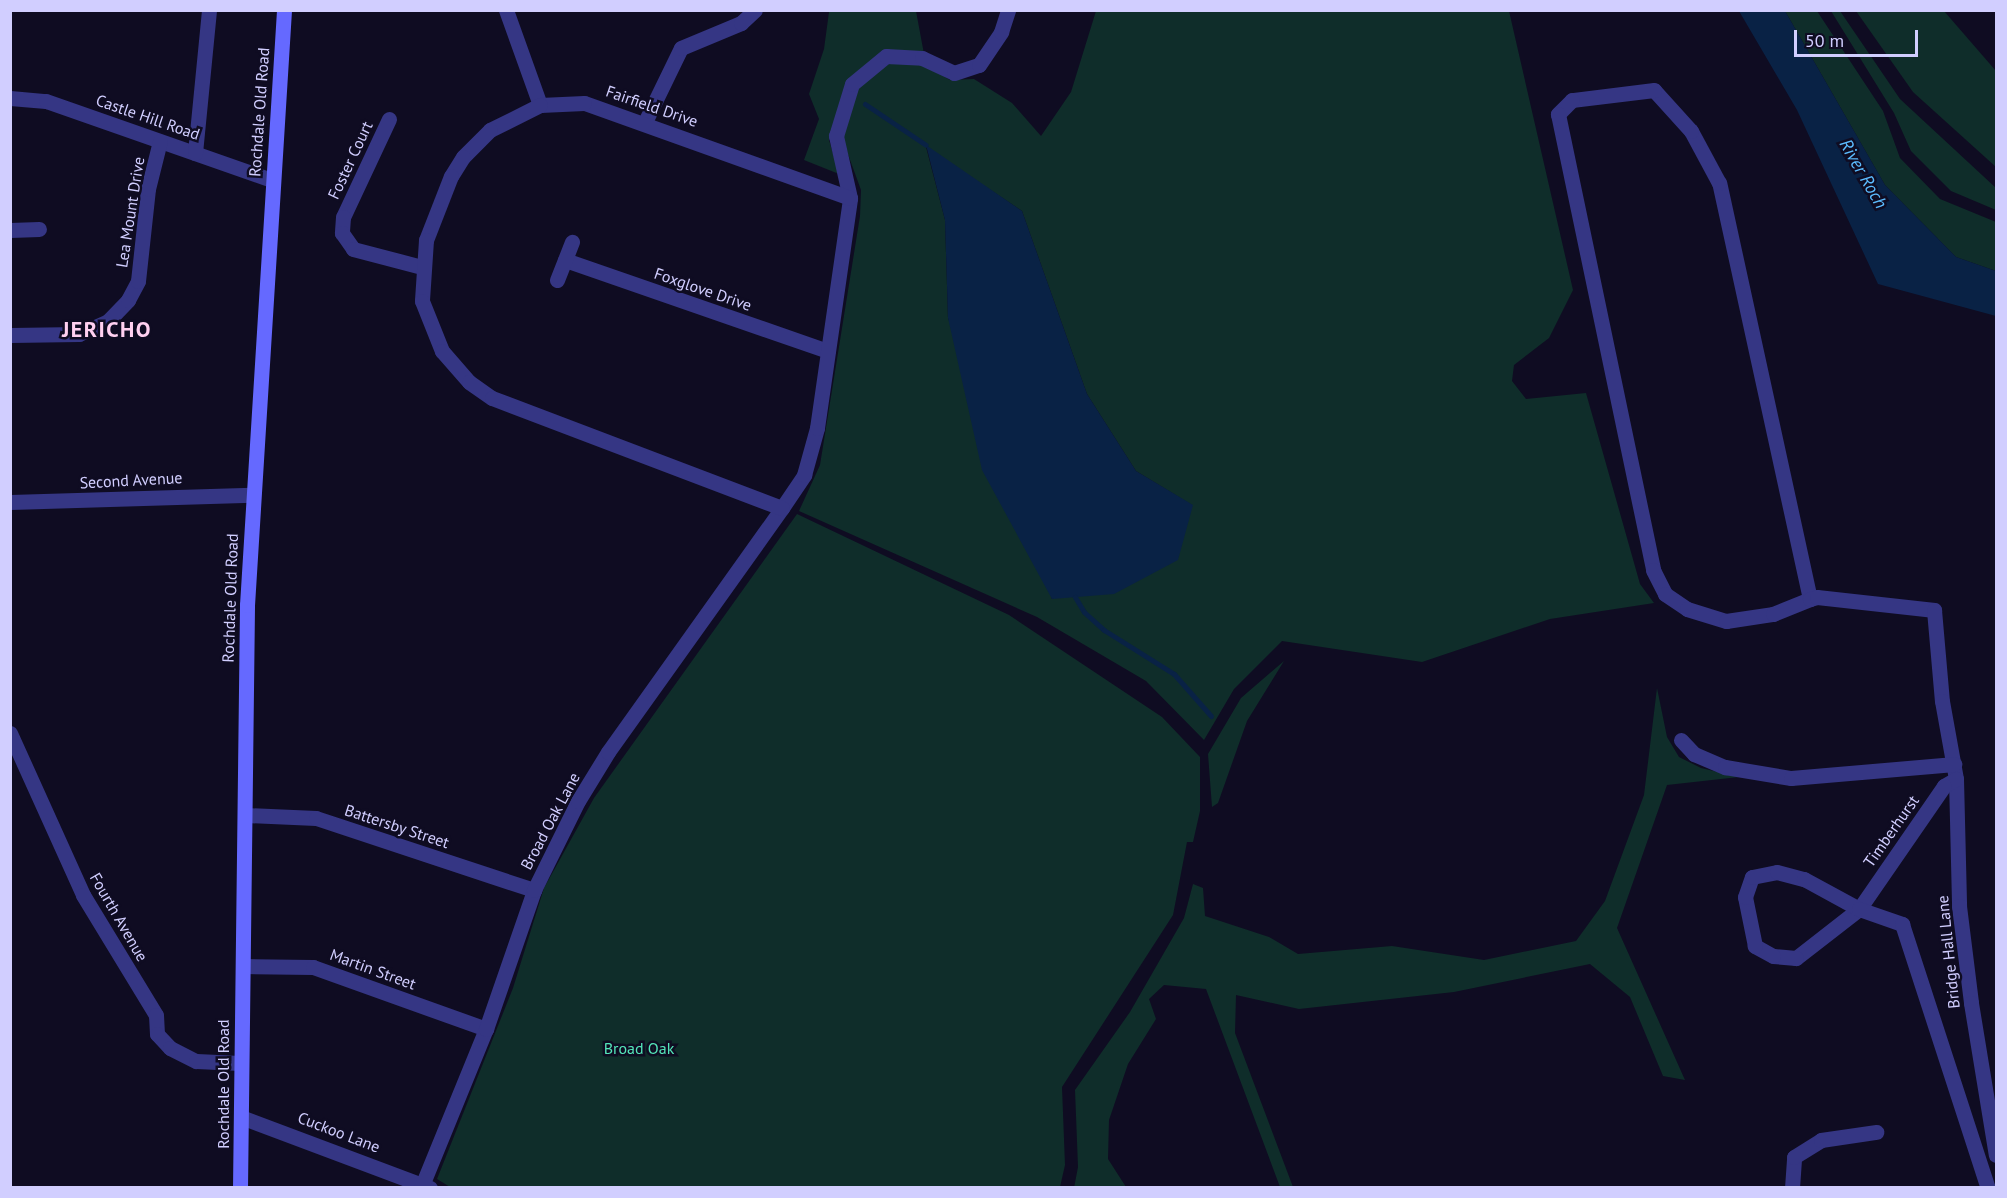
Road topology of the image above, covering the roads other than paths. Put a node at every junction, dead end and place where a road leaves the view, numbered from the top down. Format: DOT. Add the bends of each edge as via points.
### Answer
graph roads {
  1 [pos="209,10"];
  2 [pos="284,10"];
  3 [pos="506,10"];
  4 [pos="755,10"];
  5 [pos="1008,10"];
  6 [pos="10,98"];
  7 [pos="540,105"];
  8 [pos="389,119"];
  9 [pos="645,122"];
  10 [pos="160,141"];
  11 [pos="195,153"];
  12 [pos="272,180"];
  13 [pos="850,198"];
  14 [pos="39,229"];
  15 [pos="10,231"];
  16 [pos="572,242"];
  17 [pos="565,260"];
  18 [pos="422,267"];
  19 [pos="557,280"];
  20 [pos="10,335"];
  21 [pos="828,351"];
  22 [pos="252,495"];
  23 [pos="10,502"];
  24 [pos="782,508"];
  25 [pos="1810,599"];
  26 [pos="10,732"];
  27 [pos="1681,740"];
  28 [pos="1954,764"];
  29 [pos="1956,779"];
  30 [pos="245,815"];
  31 [pos="534,890"];
  32 [pos="1859,909"];
  33 [pos="243,966"];
  34 [pos="486,1029"];
  35 [pos="240,1063"];
  36 [pos="241,1117"];
  37 [pos="1876,1132"];
  38 [pos="1996,1155"];
  39 [pos="425,1186"];
  40 [pos="240,1188"];
  41 [pos="1792,1188"];
  42 [pos="1988,1188"];
  1 -- 11 [label="street"];
  2 -- 12 [label="main road, Rochdale Old Road"];
  3 -- 7 [label="street"];
  4 -- 9 [label="street" via="741,22 681,48"];
  5 -- 13 [label="street" via="1000,32 979,66 954,73 922,58 886,56 852,84 836,136"];
  6 -- 10 [label="street, Castle Hill Road" via="46,101"];
  7 -- 9 [label="street, Fairfield Drive" via="584,103"];
  7 -- 18 [label="street, Fairfield Drive" via="490,129 463,157 438,207"];
  8 -- 18 [label="street, Foster Court" via="343,217 342,234 353,249"];
  9 -- 13 [label="street, Fairfield Drive"];
  10 -- 11 [label="street, Castle Hill Road"];
  10 -- 20 [label="street, Lea Mount Drive" via="148,189 138,281 128,300 108,321 79,334"];
  11 -- 12 [label="street, Castle Hill Road"];
  12 -- 22 [label="main road, Rochdale Old Road"];
  13 -- 21 [label="street"];
  14 -- 15 [label="street"];
  16 -- 17 [label="street"];
  17 -- 19 [label="street"];
  17 -- 21 [label="street, Foxglove Drive"];
  18 -- 24 [label="street, Fairfield Drive" via="422,301 432,333 456,369 492,398"];
  21 -- 24 [label="street" via="810,460"];
  22 -- 23 [label="street, Second Avenue"];
  22 -- 30 [label="main road, Rochdale Old Road"];
  24 -- 31 [label="street, Broad Oak Lane" via="608,752 578,801"];
  25 -- 25 [label="street" via="1773,614 1726,621 1687,609 1665,594 1653,570 1558,114 1572,100 1654,90 1691,130 1719,183"];
  25 -- 28 [label="street, Bridge Hall Lane" via="1934,610 1942,701"];
  26 -- 35 [label="street, Fourth Avenue" via="83,896 156,1015 156,1034 170,1048 196,1061"];
  27 -- 28 [label="street" via="1694,754 1725,767 1791,778"];
  28 -- 29 [label="street, Bridge Hall Lane"];
  29 -- 32 [label="street, Timberhurst" via="1944,786"];
  29 -- 38 [label="street, Bridge Hall Lane" via="1959,906"];
  30 -- 31 [label="street, Battersby Street" via="316,818"];
  30 -- 33 [label="main road, Rochdale Old Road"];
  31 -- 34 [label="street, Broad Oak Lane"];
  32 -- 32 [label="street, Timberhurst" via="1796,958 1773,956 1755,946 1744,897 1752,878 1777,872 1804,879"];
  32 -- 42 [label="street, Timberhurst" via="1902,924"];
  33 -- 34 [label="street, Martin Street" via="313,967"];
  33 -- 35 [label="main road, Rochdale Old Road"];
  34 -- 39 [label="street, Broad Oak Lane"];
  35 -- 36 [label="main road, Rochdale Old Road"];
  36 -- 39 [label="street, Cuckoo Lane"];
  36 -- 40 [label="main road, Rochdale Old Road"];
  37 -- 41 [label="street" via="1821,1140 1794,1158"];
}
